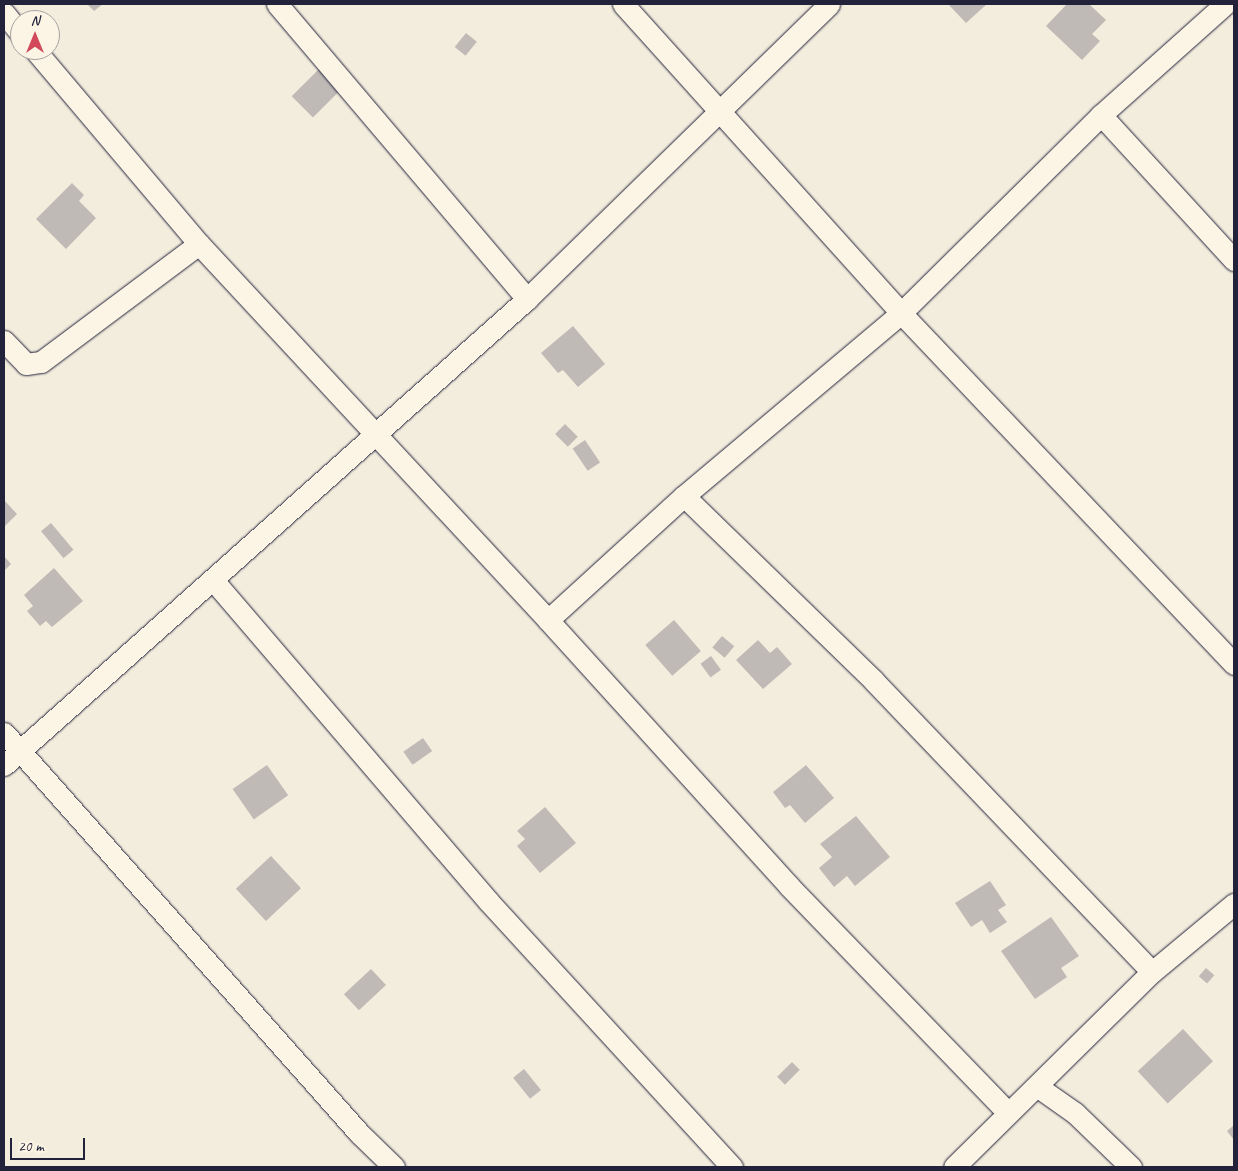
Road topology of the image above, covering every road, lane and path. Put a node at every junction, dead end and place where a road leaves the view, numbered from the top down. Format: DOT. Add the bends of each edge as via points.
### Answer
graph roads {
  1 [pos="277,4"];
  2 [pos="623,4"];
  3 [pos="829,4"];
  4 [pos="1225,4"];
  5 [pos="43,60"];
  6 [pos="719,111"];
  7 [pos="1101,115"];
  8 [pos="199,244"];
  9 [pos="1234,260"];
  10 [pos="527,299"];
  11 [pos="901,313"];
  12 [pos="4,341"];
  13 [pos="375,435"];
  14 [pos="684,496"];
  15 [pos="213,580"];
  16 [pos="548,620"];
  17 [pos="1234,664"];
  18 [pos="4,733"];
  19 [pos="11,758"];
  20 [pos="1234,904"];
  21 [pos="1152,972"];
  22 [pos="1038,1087"];
  23 [pos="1008,1113"];
  24 [pos="394,1167"];
  25 [pos="732,1167"];
  26 [pos="954,1167"];
  27 [pos="1131,1167"];
  1 -- 10 [label="street"];
  2 -- 6 [label="street"];
  3 -- 6 [label="street"];
  4 -- 7 [label="street"];
  5 -- 8 [label="street"];
  6 -- 10 [label="street"];
  6 -- 11 [label="street"];
  7 -- 9 [label="street"];
  7 -- 11 [label="street"];
  8 -- 12 [label="street" via="41,362 26,364"];
  8 -- 13 [label="street"];
  10 -- 13 [label="street"];
  11 -- 14 [label="street"];
  11 -- 17 [label="street"];
  13 -- 15 [label="street"];
  13 -- 16 [label="street"];
  14 -- 16 [label="street"];
  14 -- 21 [label="street" via="874,681"];
  15 -- 19 [label="street"];
  15 -- 25 [label="street" via="489,902"];
  16 -- 23 [label="street" via="789,886"];
  18 -- 19 [label="street"];
  19 -- 24 [label="street"];
  20 -- 21 [label="street"];
  21 -- 22 [label="street"];
  22 -- 23 [label="street"];
  22 -- 27 [label="street" via="1074,1113"];
  23 -- 26 [label="street"];
}
